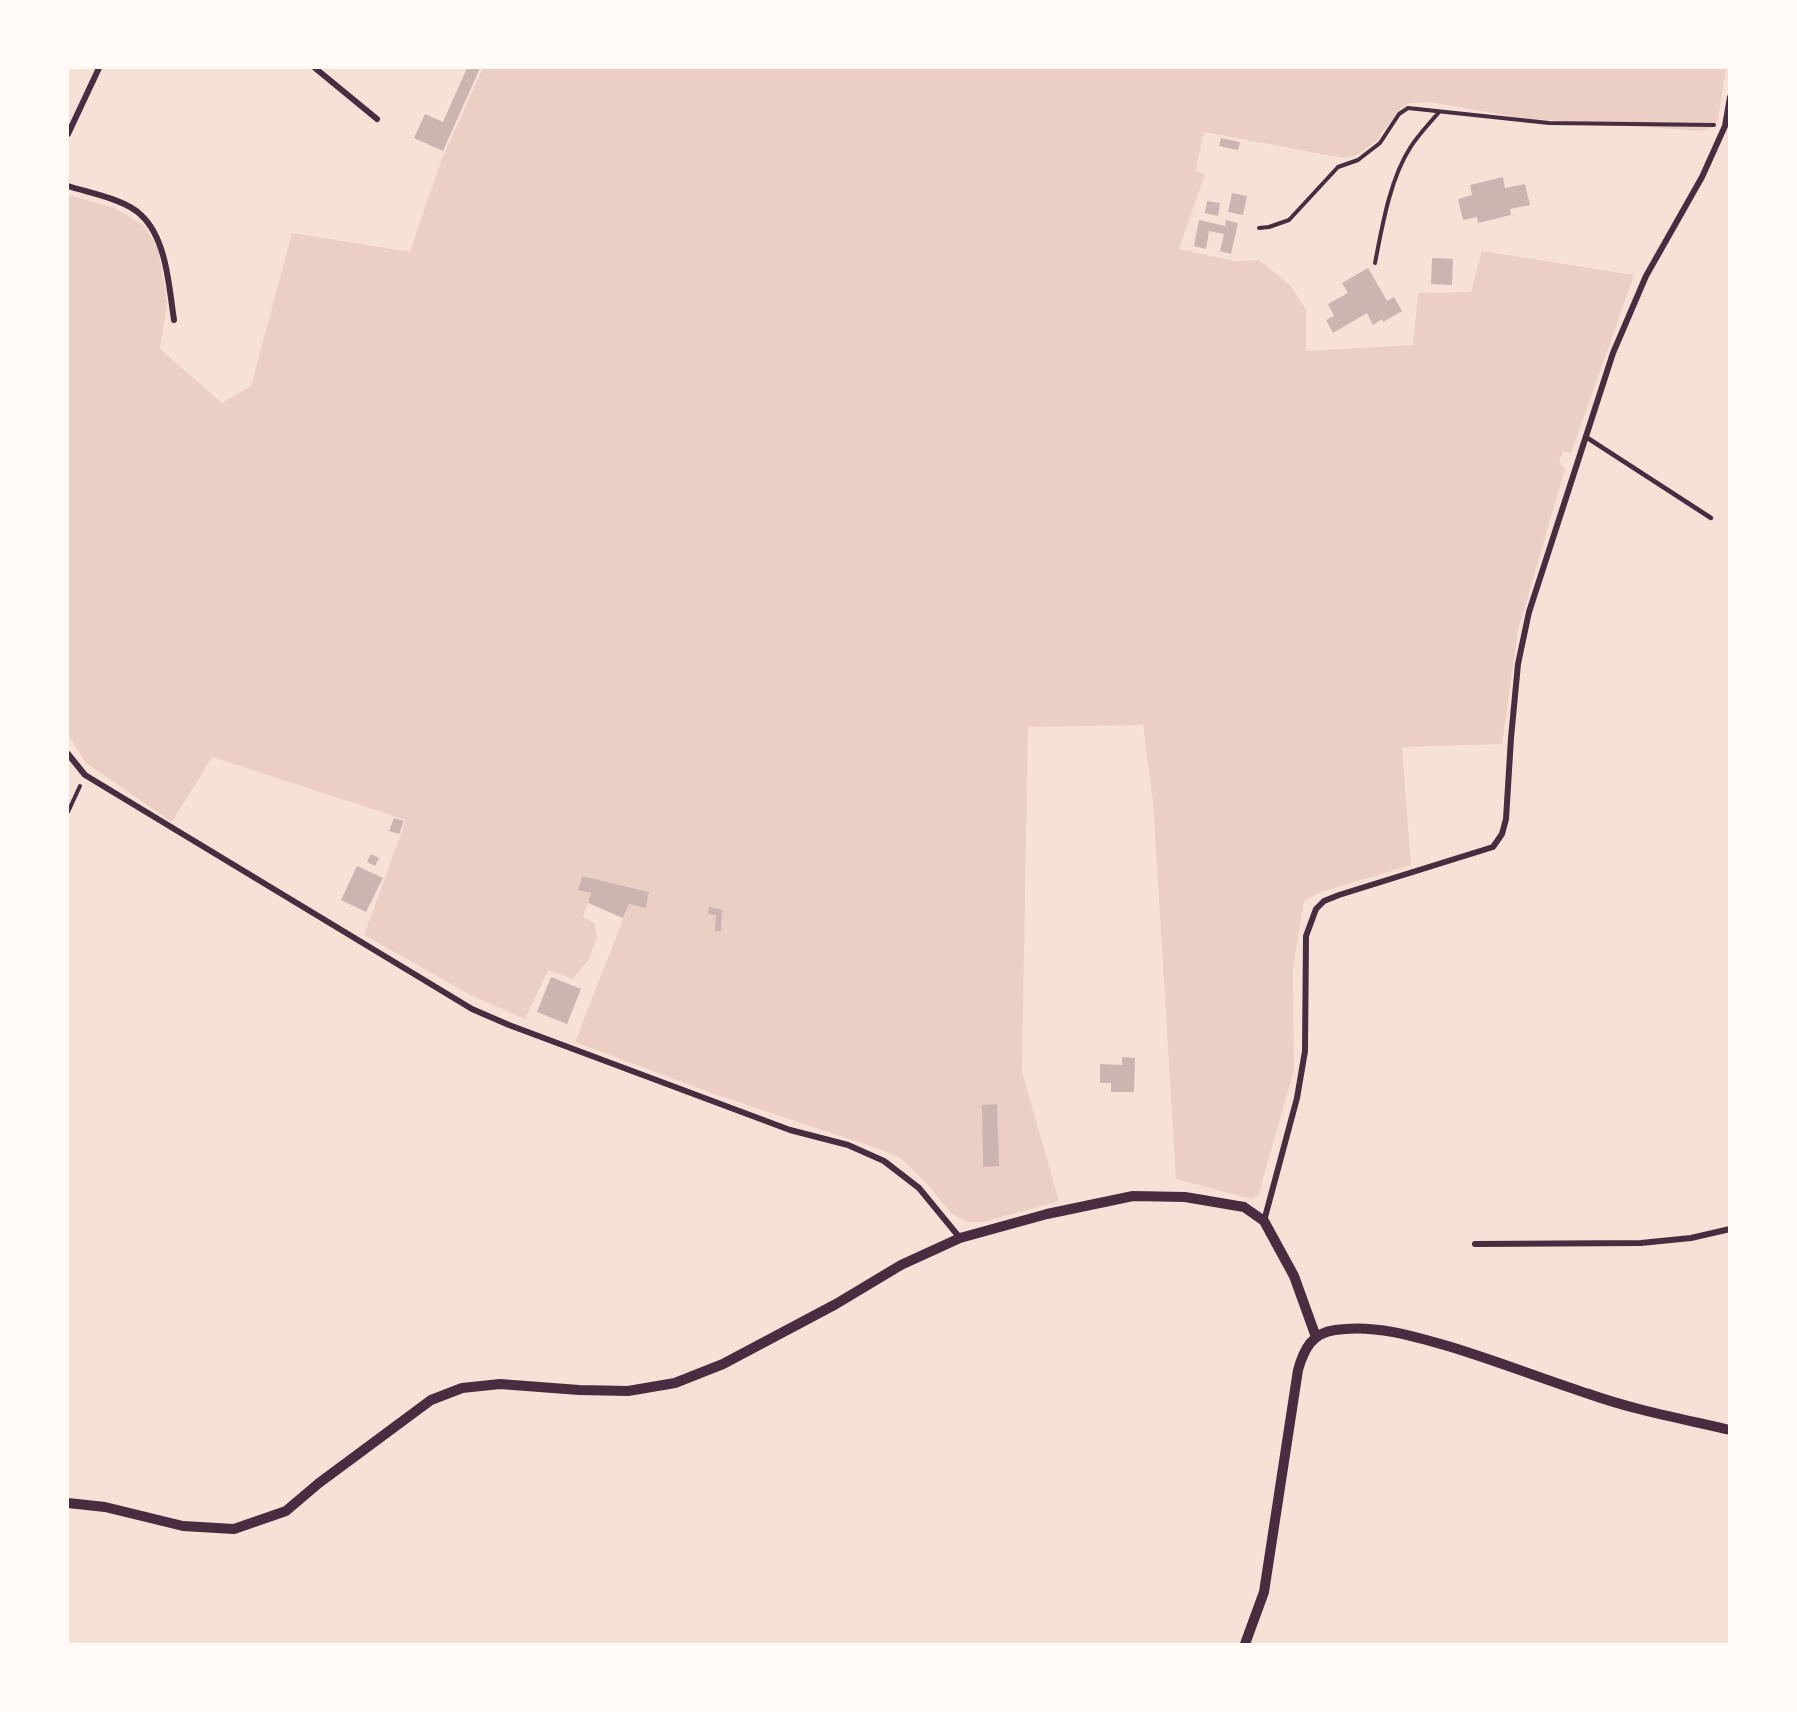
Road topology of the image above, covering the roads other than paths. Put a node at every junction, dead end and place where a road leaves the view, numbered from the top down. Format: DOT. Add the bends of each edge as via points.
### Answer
graph roads {
  1 [pos="99,68"];
  2 [pos="315,68"];
  3 [pos="1730,97"];
  4 [pos="377,119"];
  5 [pos="68,134"];
  6 [pos="68,186"];
  7 [pos="174,320"];
  8 [pos="1586,437"];
  9 [pos="1711,518"];
  10 [pos="68,754"];
  11 [pos="1264,1221"];
  12 [pos="1730,1229"];
  13 [pos="960,1238"];
  14 [pos="1475,1244"];
  15 [pos="1316,1337"];
  16 [pos="1730,1430"];
  17 [pos="68,1503"];
  18 [pos="1245,1644"];
  1 -- 5 [label="street"];
  2 -- 4 [label="street"];
  3 -- 8 [label="street" via="1725,126 1702,177 1646,276 1613,353"];
  6 -- 7 [label="street" via="141,214 158,240"];
  8 -- 9 [label="lane"];
  8 -- 11 [label="street" via="1529,612 1518,664 1502,834 1492,847 1339,895 1316,909 1306,936 1305,1051 1297,1098"];
  10 -- 13 [label="street" via="85,775 472,1008 790,1130 848,1145 884,1161 919,1188"];
  11 -- 13 [label="street" via="1244,1207 1185,1197 1133,1196"];
  11 -- 15 [label="street" via="1294,1276"];
  12 -- 14 [label="street" via="1641,1243"];
  13 -- 17 [label="street" via="723,1364 675,1383 628,1391 500,1384 462,1388 432,1400 286,1511 234,1529 183,1527 105,1507"];
  15 -- 16 [label="street" via="1334,1330 1354,1329 1415,1336 1591,1395"];
  15 -- 18 [label="street" via="1303,1352 1298,1370 1264,1592"];
}
